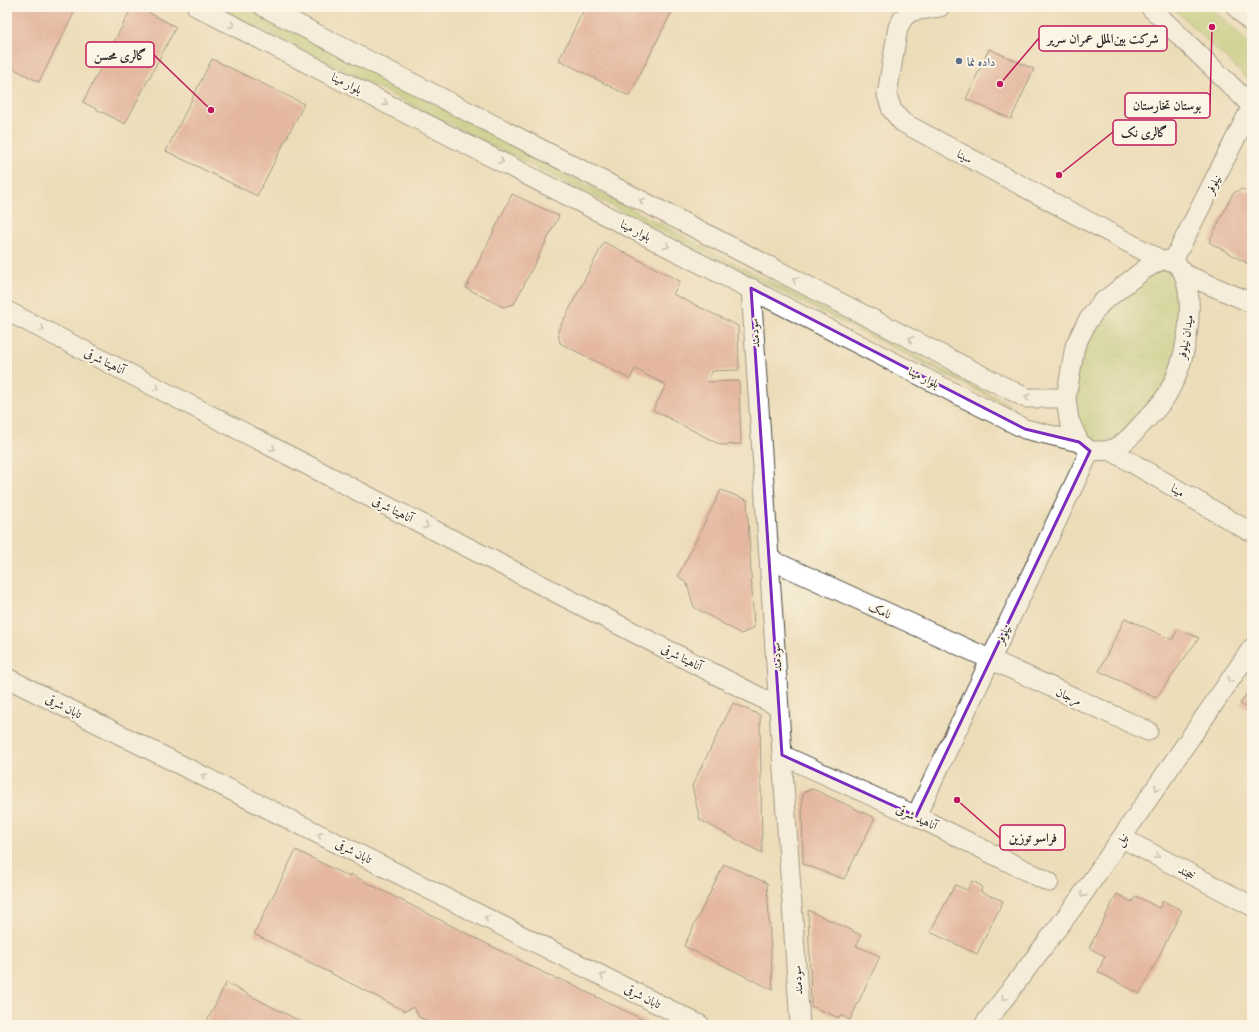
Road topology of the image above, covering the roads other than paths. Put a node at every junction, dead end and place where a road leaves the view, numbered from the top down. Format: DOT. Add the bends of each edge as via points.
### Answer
graph roads {
  1 [pos="197,7"];
  2 [pos="264,7"];
  3 [pos="940,7"];
  4 [pos="1150,7"];
  5 [pos="1236,7"];
  6 [pos="1252,23"];
  7 [pos="1252,106"];
  8 [pos="1173,265"];
  9 [pos="751,288"];
  10 [pos="1252,303"];
  11 [pos="7,311"];
  12 [pos="1066,398"];
  13 [pos="1085,446"];
  14 [pos="1110,450"];
  15 [pos="1247,530"];
  16 [pos="769,559"];
  17 [pos="1252,648"];
  18 [pos="991,660"];
  19 [pos="7,678"];
  20 [pos="779,706"];
  21 [pos="1148,731"];
  22 [pos="782,755"];
  23 [pos="916,816"];
  24 [pos="1122,838"];
  25 [pos="1049,882"];
  26 [pos="1252,906"];
  27 [pos="700,1025"];
  28 [pos="800,1025"];
  29 [pos="984,1025"];
  1 -- 9 [label="street, بلوار مینا, one-way"];
  12 -- 2 [label="street, one-way" via="1026,398"];
  3 -- 8 [label="street, سینا" via="912,11 904,17 898,27 887,95 892,110 902,122"];
  4 -- 7 [label="street, نیلوفر"];
  5 -- 6 [label="street"];
  7 -- 8 [label="street, نیلوفر"];
  8 -- 10 [label="street, سینا"];
  8 -- 12 [label="street" via="1145,269 1101,303 1087,322 1075,346"];
  8 -- 14 [label="street, میدان نیلوفر" via="1190,308 1179,370 1169,392 1157,408 1129,439"];
  9 -- 13 [label="street, بلوار مینا" via="1025,429"];
  9 -- 16 [label="street, سودمند"];
  11 -- 20 [label="street, آناهیتا شرقی, one-way"];
  12 -- 13 [label="street" via="1069,420"];
  13 -- 14 [label="street, میدان نیلوفر"];
  13 -- 18 [label="street, نیلوفر"];
  14 -- 15 [label="street, مینا"];
  16 -- 18 [label="street, نامک"];
  16 -- 20 [label="street, سودمند"];
  17 -- 24 [label="street, نیل, one-way"];
  18 -- 21 [label="street, مرجان"];
  18 -- 23 [label="street, نیلوفر"];
  27 -- 19 [label="street, تابان شرقی, one-way"];
  20 -- 22 [label="street, سودمند"];
  22 -- 23 [label="street, آناهید شرقی"];
  22 -- 28 [label="street, سودمند"];
  23 -- 25 [label="street, آناهید شرقی"];
  24 -- 26 [label="street, خجند, one-way"];
  24 -- 29 [label="street, نیل, one-way" via="1078,901"];
}
